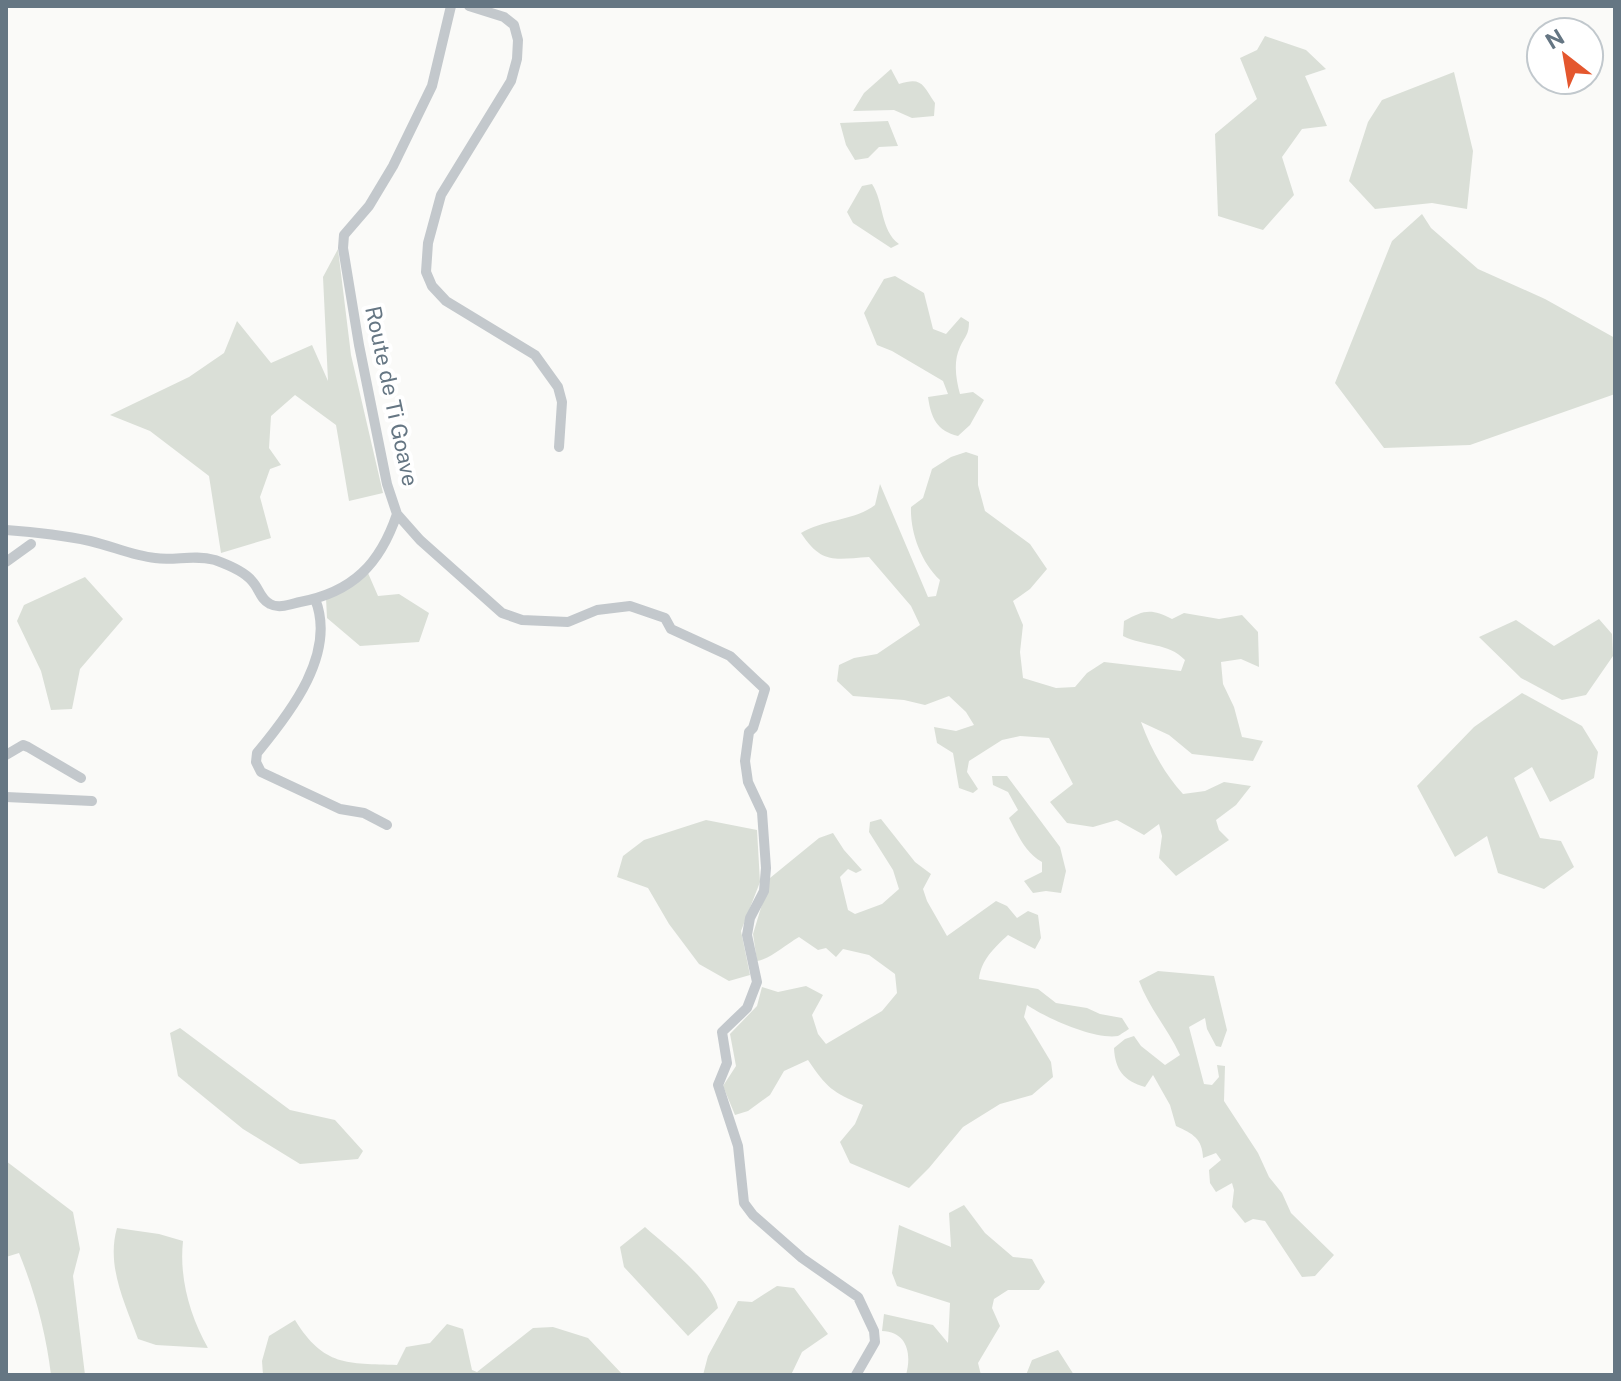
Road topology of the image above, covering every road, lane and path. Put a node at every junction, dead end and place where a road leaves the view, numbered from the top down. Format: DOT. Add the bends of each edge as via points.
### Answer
graph roads {
  1 [pos="451,6"];
  2 [pos="469,6"];
  3 [pos="559,447"];
  4 [pos="397,514"];
  5 [pos="6,530"];
  6 [pos="31,544"];
  7 [pos="6,562"];
  8 [pos="315,599"];
  9 [pos="6,755"];
  10 [pos="81,778"];
  11 [pos="6,797"];
  12 [pos="92,801"];
  13 [pos="387,825"];
  14 [pos="856,1375"];
  1 -- 4 [label="street, Route de Ti Goave" via="432,86 393,166 344,235 359,345"];
  2 -- 3 [label="street" via="514,25 517,59 511,81 441,195 426,272 446,301 535,355 558,387 562,402"];
  4 -- 8 [label="street" via="381,552 361,575"];
  4 -- 14 [label="street, Route de Ti Goave" via="502,613 522,620 568,622 597,610 630,606 665,618 671,629 730,656 765,689 745,761 764,822 764,891 747,935 757,982 747,1008 722,1032 727,1063 718,1085 738,1146 744,1203 802,1258 858,1297 875,1342"];
  5 -- 8 [label="street" via="92,541 157,559 215,560 252,580 269,604"];
  6 -- 7 [label="street"];
  8 -- 13 [label="street" via="321,615 320,643 310,678 257,753 256,762 261,772"];
  9 -- 10 [label="street" via="23,745"];
  11 -- 12 [label="street"];
}
